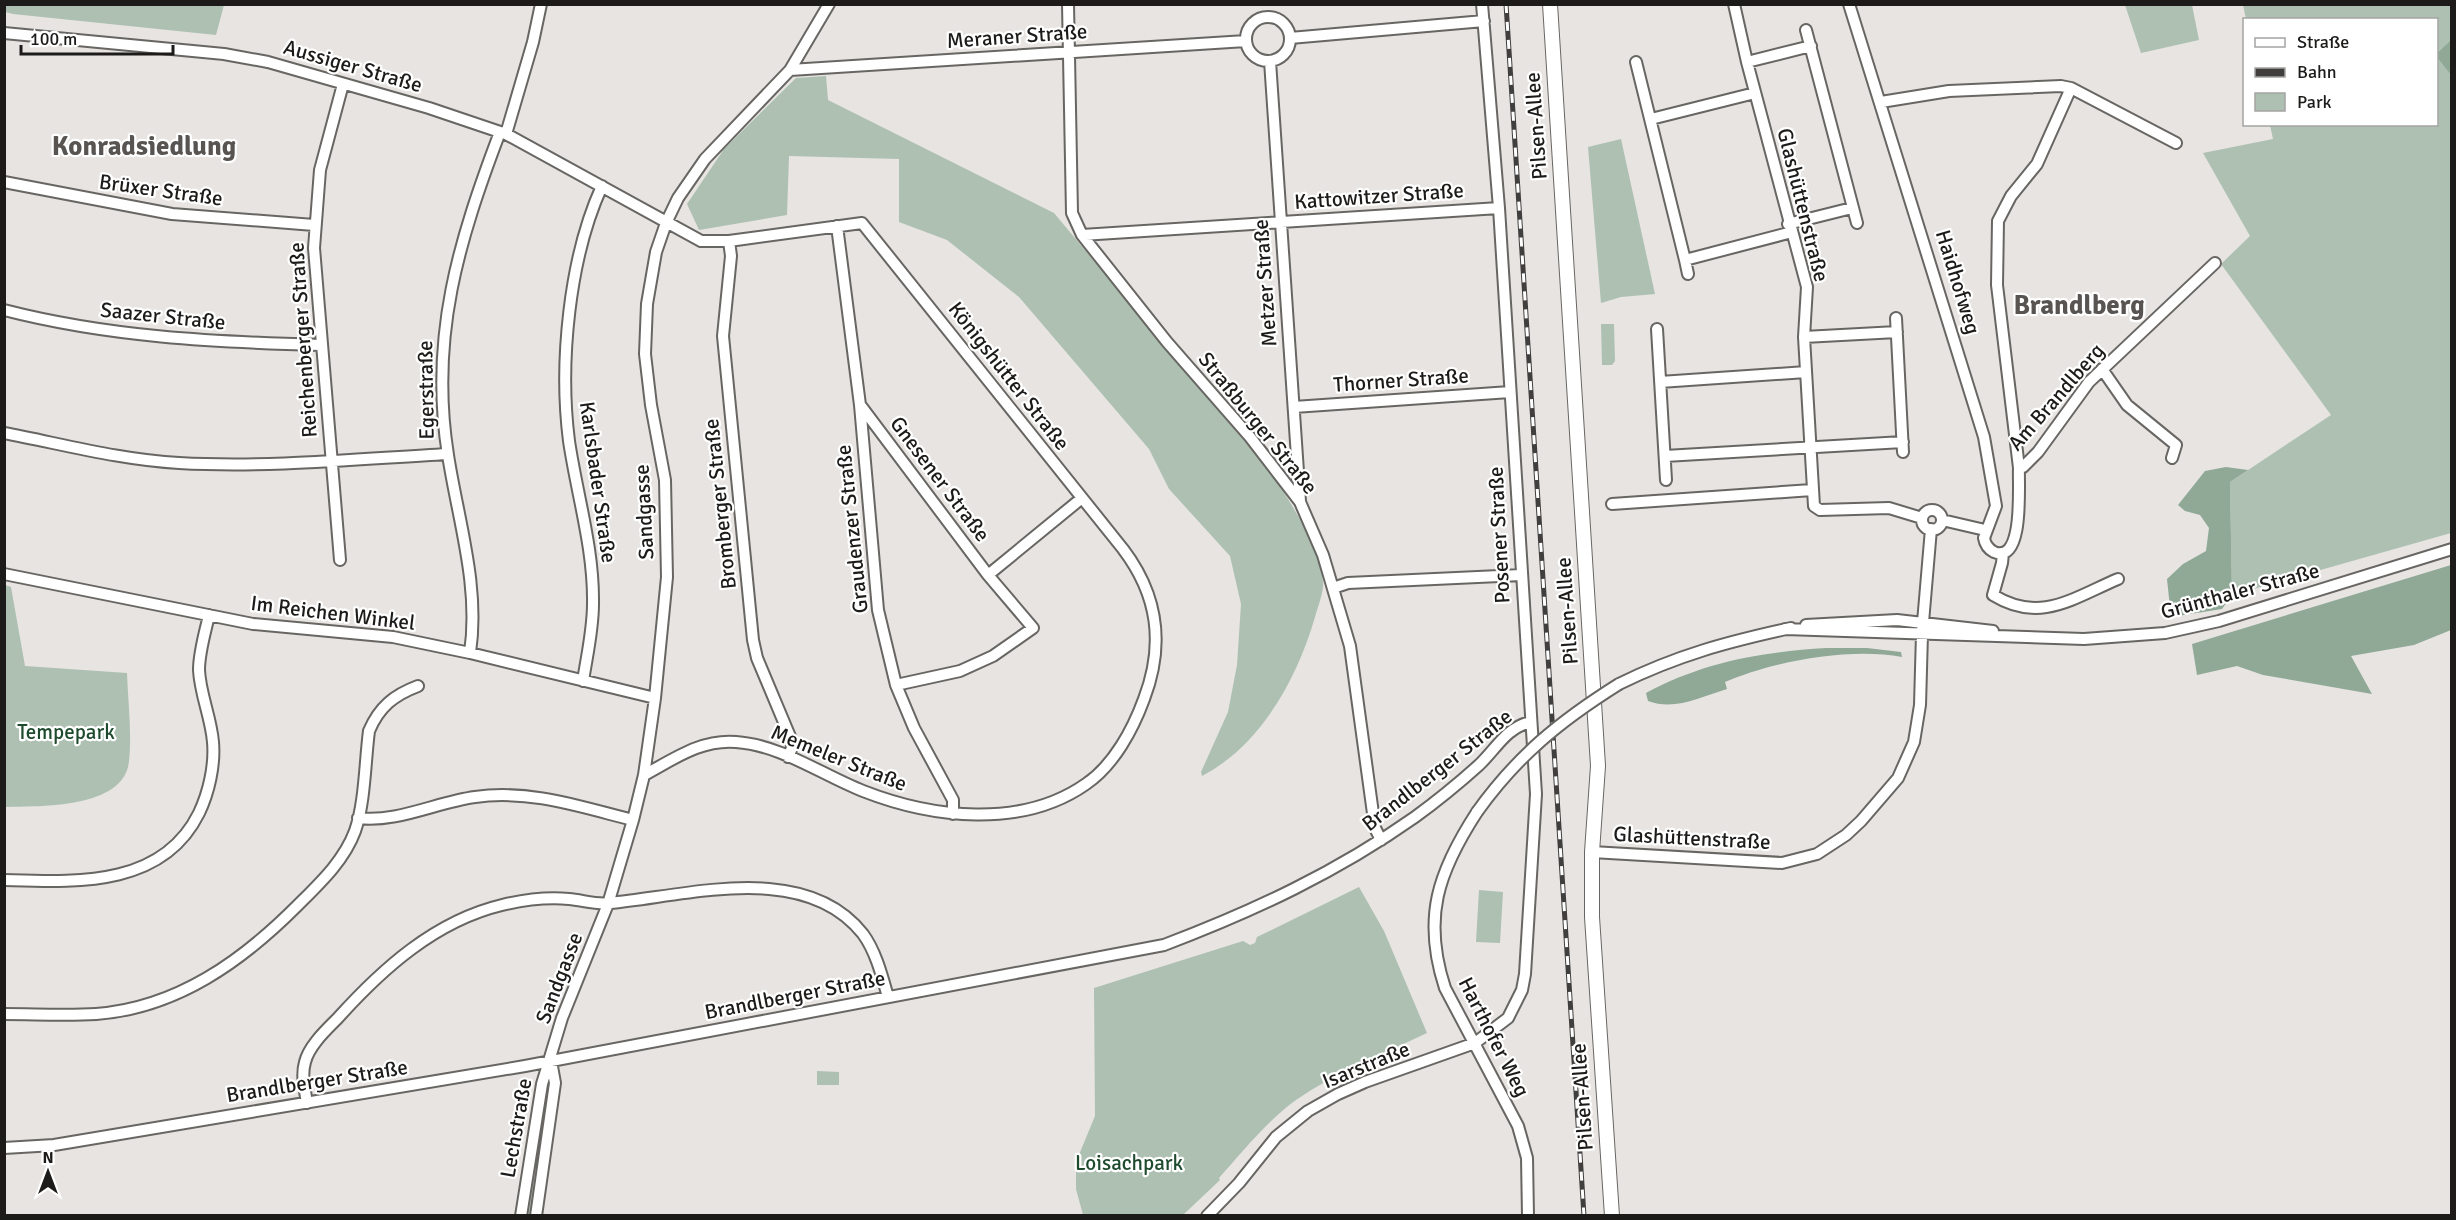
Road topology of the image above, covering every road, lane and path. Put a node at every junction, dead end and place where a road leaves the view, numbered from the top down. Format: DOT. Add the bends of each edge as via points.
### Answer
graph roads {
  1 [pos="541,4"];
  2 [pos="829,4"];
  3 [pos="1068,4"];
  4 [pos="1482,4"];
  5 [pos="1550,4"];
  6 [pos="1734,4"];
  7 [pos="1849,4"];
  8 [pos="1266,10"];
  9 [pos="1484,21"];
  10 [pos="1806,30"];
  11 [pos="4,33"];
  12 [pos="1290,38"];
  13 [pos="1246,40"];
  14 [pos="1811,46"];
  15 [pos="1069,52"];
  16 [pos="1270,62"];
  17 [pos="1636,62"];
  18 [pos="1747,62"];
  19 [pos="790,70"];
  20 [pos="343,84"];
  21 [pos="2071,88"];
  22 [pos="1755,93"];
  23 [pos="1881,102"];
  24 [pos="1651,120"];
  25 [pos="503,133"];
  26 [pos="2176,143"];
  27 [pos="4,182"];
  28 [pos="603,186"];
  29 [pos="1499,208"];
  30 [pos="1852,208"];
  31 [pos="1280,222"];
  32 [pos="666,223"];
  33 [pos="862,223"];
  34 [pos="1857,223"];
  35 [pos="314,225"];
  36 [pos="837,226"];
  37 [pos="1790,228"];
  38 [pos="1082,235"];
  39 [pos="729,241"];
  40 [pos="1685,260"];
  41 [pos="2215,262"];
  42 [pos="1688,274"];
  43 [pos="4,310"];
  44 [pos="1896,318"];
  45 [pos="1657,329"];
  46 [pos="1897,332"];
  47 [pos="1804,337"];
  48 [pos="320,345"];
  49 [pos="2102,369"];
  50 [pos="1806,372"];
  51 [pos="1660,382"];
  52 [pos="1510,392"];
  53 [pos="860,405"];
  54 [pos="1294,407"];
  55 [pos="4,433"];
  56 [pos="1810,447"];
  57 [pos="447,454"];
  58 [pos="1665,456"];
  59 [pos="2172,458"];
  60 [pos="332,460"];
  61 [pos="2019,468"];
  62 [pos="1666,480"];
  63 [pos="1812,490"];
  64 [pos="1082,498"];
  65 [pos="1300,502"];
  66 [pos="1612,504"];
  67 [pos="1922,518"];
  68 [pos="1942,520"];
  69 [pos="1931,529"];
  70 [pos="1985,530"];
  71 [pos="2451,549"];
  72 [pos="1126,553"];
  73 [pos="2002,553"];
  74 [pos="340,560"];
  75 [pos="4,574"];
  76 [pos="1521,575"];
  77 [pos="988,576"];
  78 [pos="2118,579"];
  79 [pos="1333,588"];
  80 [pos="209,615"];
  81 [pos="1923,622"];
  82 [pos="1785,629"];
  83 [pos="1922,634"];
  84 [pos="2032,636"];
  85 [pos="470,653"];
  86 [pos="583,681"];
  87 [pos="1618,684"];
  88 [pos="896,685"];
  89 [pos="418,686"];
  90 [pos="655,698"];
  91 [pos="1530,722"];
  92 [pos="788,756"];
  93 [pos="644,775"];
  94 [pos="953,814"];
  95 [pos="358,818"];
  96 [pos="633,820"];
  97 [pos="1381,840"];
  98 [pos="1592,852"];
  99 [pos="4,880"];
  100 [pos="608,904"];
  101 [pos="888,997"];
  102 [pos="4,1014"];
  103 [pos="1475,1043"];
  104 [pos="550,1061"];
  105 [pos="307,1103"];
  106 [pos="4,1149"];
  107 [pos="520,1215"];
  108 [pos="536,1215"];
  109 [pos="1207,1215"];
  110 [pos="1528,1215"];
  111 [pos="1612,1215"];
  1 -- 25 [label="street, Egerstraße" via="533,42"];
  2 -- 19 [label="street, Sandgasse"];
  3 -- 15 [label="street, Straßburger Straße"];
  4 -- 9 [label="street, Posener Straße"];
  5 -- 98 [label="main road, Pilsen-Allee" via="1598,766"];
  6 -- 18 [label="street, Glashüttenstraße"];
  7 -- 23 [label="street, Haidhofweg"];
  8 -- 12 [label="street" via="1280,20"];
  8 -- 13 [label="street" via="1249,27"];
  9 -- 12 [label="street"];
  9 -- 29 [label="street, Posener Straße"];
  10 -- 14 [label="street"];
  11 -- 20 [label="street, Aussiger Straße" via="192,49 268,62"];
  12 -- 16 [label="street" via="1283,56"];
  13 -- 15 [label="street, Meraner Straße"];
  13 -- 16 [label="street" via="1251,54"];
  14 -- 18 [label="street"];
  14 -- 30 [label="street"];
  15 -- 19 [label="street, Meraner Straße"];
  15 -- 38 [label="street, Straßburger Straße" via="1070,203"];
  16 -- 31 [label="street, Metzer Straße"];
  17 -- 24 [label="street"];
  18 -- 22 [label="street, Glashüttenstraße"];
  19 -- 32 [label="street, Sandgasse" via="713,148 678,198"];
  20 -- 25 [label="street, Aussiger Straße"];
  20 -- 35 [label="street, Reichenberger Straße" via="320,170"];
  21 -- 23 [label="street" via="1949,91"];
  21 -- 26 [label="street"];
  21 -- 61 [label="street" via="2037,164 2011,196 1998,221 1997,285"];
  22 -- 24 [label="street"];
  22 -- 37 [label="street, Glashüttenstraße"];
  23 -- 70 [label="street, Haidhofweg" via="1984,437 1996,506"];
  24 -- 40 [label="street"];
  25 -- 28 [label="street, Aussiger Straße"];
  25 -- 57 [label="street, Egerstraße" via="459,250 447,305 443,400"];
  27 -- 35 [label="street, Brüxer Straße" via="172,214"];
  28 -- 32 [label="street, Aussiger Straße"];
  28 -- 86 [label="street, Karlsbader Straße" via="594,204 577,274 566,377 569,441 587,542 593,603"];
  29 -- 31 [label="street, Kattowitzer Straße"];
  29 -- 52 [label="street, Posener Straße"];
  30 -- 34 [label="street"];
  30 -- 37 [label="street"];
  31 -- 38 [label="street, Kattowitzer Straße"];
  31 -- 54 [label="street, Metzer Straße"];
  32 -- 39 [label="street, Aussiger Straße" via="701,241"];
  32 -- 90 [label="street, Sandgasse" via="650,281 645,325 647,378 667,499 667,577"];
  33 -- 36 [label="street, Aussiger Straße"];
  33 -- 64 [label="street, Königshütter Straße"];
  35 -- 48 [label="street, Reichenberger Straße"];
  36 -- 39 [label="street, Aussiger Straße"];
  36 -- 53 [label="street, Graudenzer Straße"];
  37 -- 40 [label="street"];
  37 -- 47 [label="street, Glashüttenstraße" via="1807,287"];
  38 -- 65 [label="street, Straßburger Straße"];
  39 -- 92 [label="street, Bromberger Straße" via="723,336 753,640 791,739"];
  40 -- 42 [label="street"];
  41 -- 49 [label="street, Am Brandlberg"];
  43 -- 48 [label="street, Saazer Straße" via="165,339"];
  44 -- 46 [label="street"];
  45 -- 51 [label="street"];
  46 -- 47 [label="street"];
  46 -- 56 [label="street" via="1903,447"];
  47 -- 50 [label="street, Glashüttenstraße"];
  48 -- 60 [label="street, Reichenberger Straße"];
  49 -- 59 [label="street" via="2127,405 2176,445"];
  49 -- 61 [label="street, Am Brandlberg" via="2038,452"];
  50 -- 51 [label="street"];
  50 -- 56 [label="street, Glashüttenstraße"];
  51 -- 58 [label="street"];
  52 -- 54 [label="street, Thorner Straße"];
  52 -- 76 [label="street, Posener Straße"];
  53 -- 77 [label="street, Gnesener Straße"];
  53 -- 88 [label="street, Graudenzer Straße" via="878,610"];
  54 -- 65 [label="street, Metzer Straße"];
  55 -- 60 [label="street" via="177,463"];
  56 -- 58 [label="street"];
  56 -- 63 [label="street, Glashüttenstraße"];
  57 -- 60 [label="street"];
  57 -- 85 [label="street, Egerstraße" via="471,587"];
  58 -- 62 [label="street"];
  60 -- 74 [label="street, Reichenberger Straße"];
  61 -- 73 [label="street, Am Brandlberg" via="2018,528 2014,542"];
  63 -- 66 [label="street"];
  63 -- 67 [label="street, Glashüttenstraße" via="1814,507 1820,510 1889,508"];
  64 -- 72 [label="street, Königshütter Straße"];
  64 -- 77 [label="street"];
  65 -- 79 [label="street, Straßburger Straße"];
  67 -- 68 [label="street" via="1934,510"];
  67 -- 69 [label="street" via="1925,527"];
  68 -- 69 [label="street"];
  68 -- 70 [label="street"];
  69 -- 81 [label="street"];
  70 -- 73 [label="street" via="1985,544"];
  71 -- 84 [label="street, Grünthaler Straße" via="2219,621 2165,633 2084,639"];
  72 -- 94 [label="street, Memeler Straße" via="1143,579 1152,603 1156,636 1153,672 1124,740 1102,770 1066,796 1016,811"];
  73 -- 78 [label="street, Am Brandlberg" via="1993,595 2011,606 2047,609"];
  75 -- 80 [label="street, Im Reichen Winkel"];
  76 -- 79 [label="street" via="1348,583"];
  76 -- 91 [label="street, Posener Straße"];
  77 -- 88 [label="street, Gnesener Straße" via="1033,628 993,656 960,671"];
  79 -- 97 [label="street, Straßburger Straße" via="1350,646 1376,828"];
  80 -- 85 [label="street, Im Reichen Winkel" via="272,626 374,633"];
  80 -- 99 [label="street" via="199,667 213,743 212,766 202,806 182,840 149,864 113,877 70,882"];
  81 -- 82 [label="street, Grünthaler Straße" via="1847,621"];
  81 -- 83 [label="street"];
  81 -- 84 [label="street, Grünthaler Straße"];
  82 -- 83 [label="street, Grünthaler Straße"];
  82 -- 87 [label="street, Grünthaler Straße" via="1682,655"];
  83 -- 84 [label="street, Grünthaler Straße"];
  83 -- 98 [label="street, Glashüttenstraße" via="1918,723 1906,762 1887,793 1832,846 1799,859 1763,863"];
  85 -- 86 [label="street, Im Reichen Winkel"];
  86 -- 90 [label="street, Im Reichen Winkel"];
  87 -- 103 [label="street, Harthofer Weg, bridge" via="1542,737 1514,765 1477,812 1453,852 1440,887 1433,926 1437,965 1444,988"];
  88 -- 94 [label="street, Graudenzer Straße" via="953,800"];
  89 -- 95 [label="street" via="389,701 374,720 369,731"];
  90 -- 93 [label="street, Sandgasse"];
  91 -- 97 [label="street, Brandlberger Straße" via="1506,735 1480,763"];
  91 -- 103 [label="street, Posener Straße" via="1536,820 1526,974 1508,1018"];
  92 -- 93 [label="street, Memeler Straße" via="753,744 722,741 688,750"];
  92 -- 94 [label="street, Memeler Straße" via="892,802"];
  93 -- 96 [label="street, Sandgasse"];
  95 -- 96 [label="street" via="378,820 458,800 514,795 549,799"];
  95 -- 102 [label="street" via="334,868 242,956 188,989 156,1002 96,1014"];
  96 -- 100 [label="street, Sandgasse"];
  97 -- 101 [label="street, Brandlberger Straße" via="1294,891 1164,945"];
  98 -- 111 [label="main road, Pilsen-Allee" via="1594,976"];
  100 -- 101 [label="street" via="720,889 797,894 830,906 859,930 876,959"];
  100 -- 104 [label="street, Sandgasse" via="562,1018"];
  100 -- 105 [label="street" via="567,899 502,905 456,922 417,944 344,1011 308,1055 303,1073"];
  101 -- 104 [label="street, Brandlberger Straße"];
  103 -- 109 [label="street, Isarstraße" via="1365,1082 1308,1111 1276,1137 1239,1184"];
  103 -- 110 [label="street, Harthofer Weg" via="1524,1145"];
  104 -- 105 [label="street, Brandlberger Straße"];
  104 -- 107 [label="street, Lechstraße" via="542,1084"];
  104 -- 108 [label="street, Lechstraße" via="555,1083"];
  105 -- 106 [label="street, Brandlberger Straße" via="54,1145"];
}
